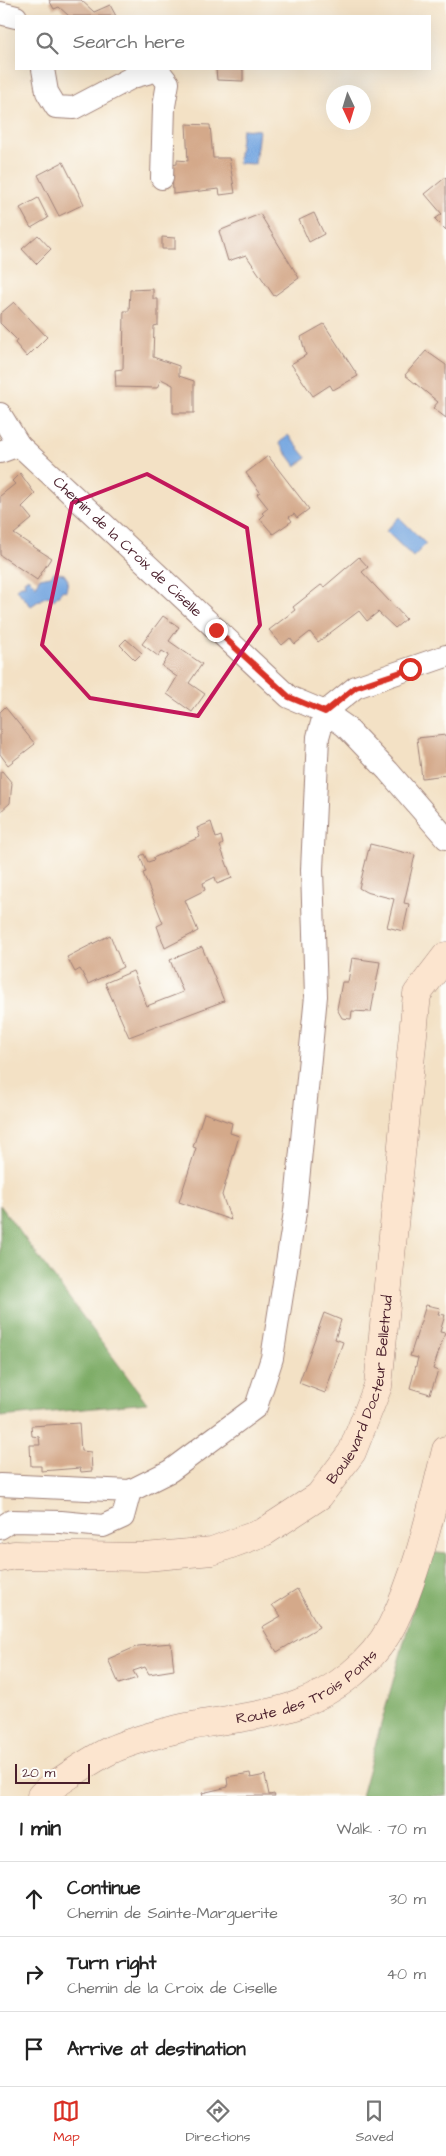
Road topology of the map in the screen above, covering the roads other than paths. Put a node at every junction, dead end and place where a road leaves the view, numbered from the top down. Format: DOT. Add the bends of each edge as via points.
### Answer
graph roads {
  1 [pos="0,13"];
  2 [pos="15,17"];
  3 [pos="43,70"];
  4 [pos="158,70"];
  5 [pos="158,70"];
  6 [pos="162,178"];
  7 [pos="0,414"];
  8 [pos="10,448"];
  9 [pos="446,656"];
  10 [pos="325,712"];
  11 [pos="446,838"];
  12 [pos="446,956"];
  13 [pos="446,1450"];
  14 [pos="0,1485"];
  15 [pos="130,1491"];
  16 [pos="0,1528"];
  17 [pos="0,1558"];
  18 [pos="40,1796"];
  1 -- 2 [label="street"];
  3 -- 4 [label="street" via="47,92 56,107 74,108 133,77"];
  5 -- 6 [label="street" via="168,83 164,106"];
  7 -- 8 [label="street, Chemin de la Croix de Ciselle"];
  8 -- 10 [label="street, Chemin de la Croix de Ciselle" via="289,697"];
  9 -- 10 [label="street" via="356,687"];
  10 -- 11 [label="street, Chemin de la Croix de Ciselle" via="345,726"];
  10 -- 15 [label="street" via="318,737 312,870 316,996 295,1212 272,1358 256,1407 170,1471"];
  12 -- 17 [label="main road, Boulevard Docteur Belletrud" via="417,994 378,1386 352,1452 319,1496 264,1532 212,1551 145,1557 14,1555"];
  13 -- 18 [label="main road, Route des Trois Ponts" via="406,1592 390,1628 368,1658 336,1685 297,1705 175,1730 113,1750 48,1788"];
  14 -- 15 [label="street"];
  15 -- 16 [label="street" via="123,1517 103,1526 11,1521"];
}
